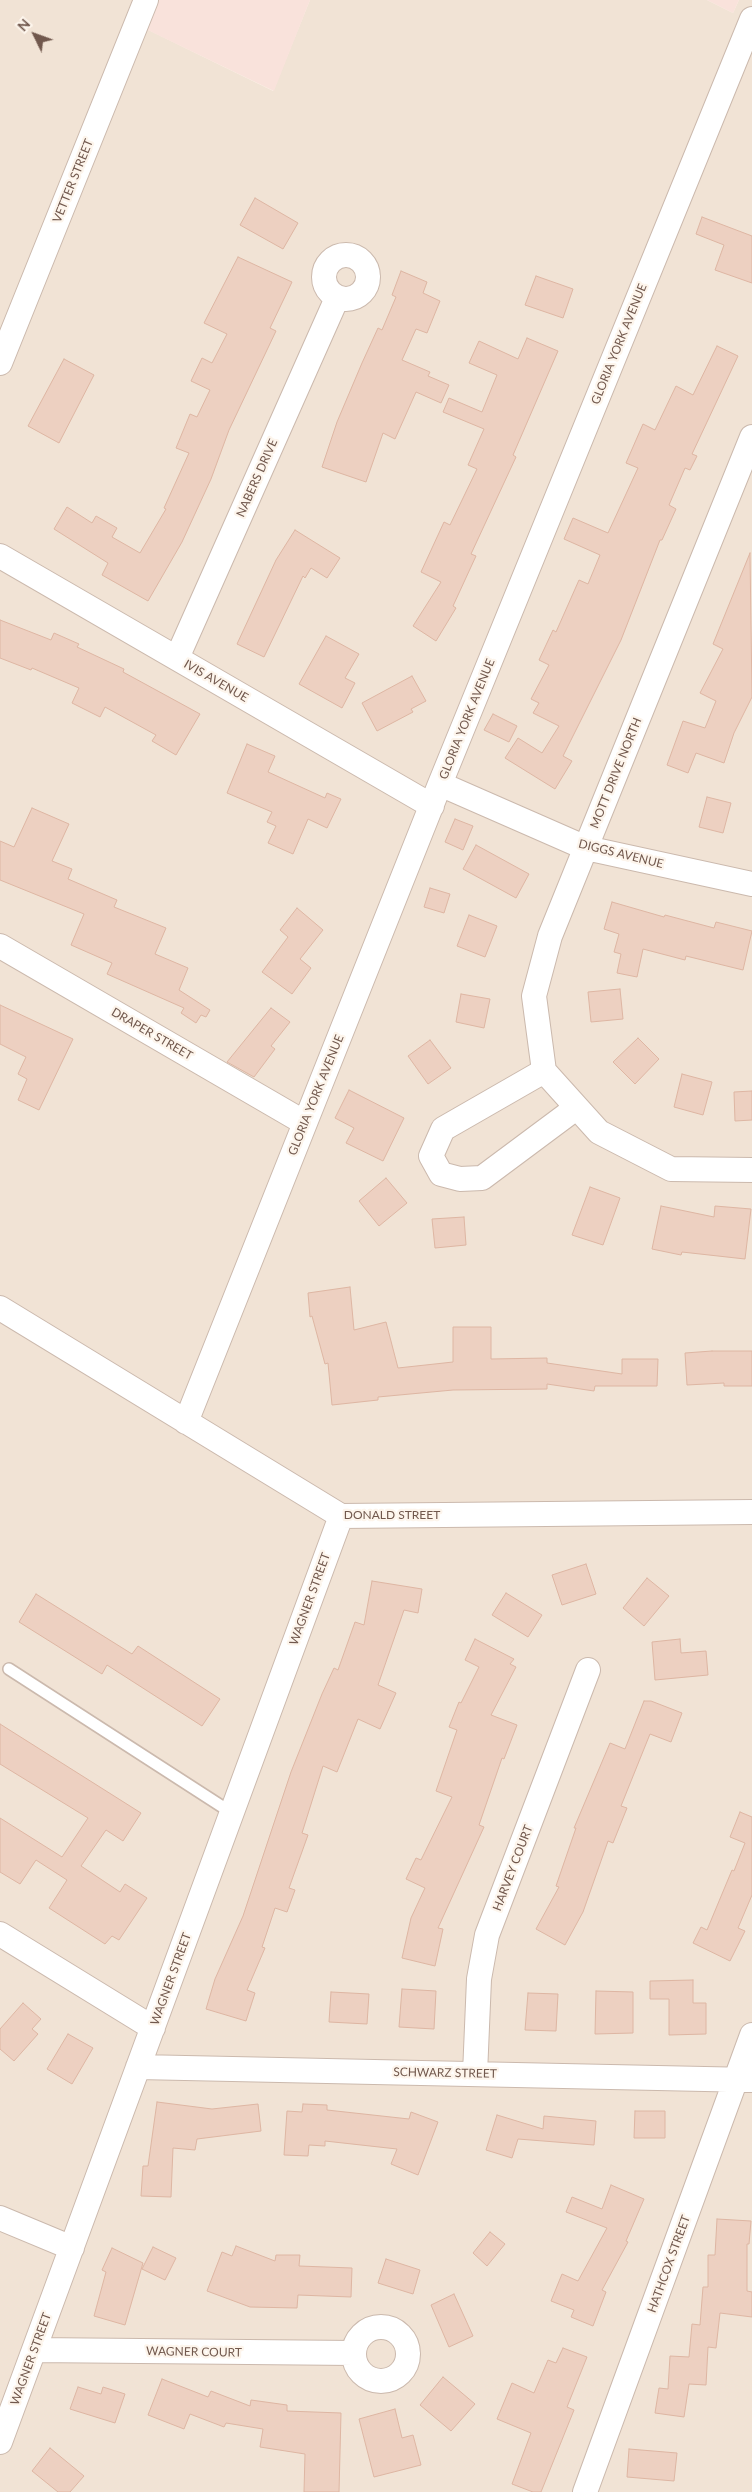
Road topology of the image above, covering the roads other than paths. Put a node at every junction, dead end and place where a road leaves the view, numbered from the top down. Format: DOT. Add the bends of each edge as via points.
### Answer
graph roads {
  1 [pos="146,0"];
  2 [pos="752,19"];
  3 [pos="337,298"];
  4 [pos="0,363"];
  5 [pos="752,438"];
  6 [pos="0,556"];
  7 [pos="177,658"];
  8 [pos="440,784"];
  9 [pos="432,806"];
  10 [pos="586,848"];
  11 [pos="752,884"];
  12 [pos="0,946"];
  13 [pos="544,1071"];
  14 [pos="576,1108"];
  15 [pos="305,1123"];
  16 [pos="752,1170"];
  17 [pos="0,1308"];
  18 [pos="186,1422"];
  19 [pos="752,1512"];
  20 [pos="341,1516"];
  21 [pos="9,1669"];
  22 [pos="588,1670"];
  23 [pos="232,1813"];
  24 [pos="0,1934"];
  25 [pos="153,2028"];
  26 [pos="752,2035"];
  27 [pos="138,2067"];
  28 [pos="475,2074"];
  29 [pos="744,2079"];
  30 [pos="0,2218"];
  31 [pos="72,2248"];
  32 [pos="34,2350"];
  33 [pos="354,2353"];
  34 [pos="0,2442"];
  35 [pos="585,2492"];
  1 -- 4 [label="street, VETTER STREET"];
  2 -- 8 [label="street, GLORIA YORK AVENUE"];
  3 -- 7 [label="street, NABERS DRIVE"];
  5 -- 10 [label="street, MOTT DRIVE NORTH"];
  6 -- 7 [label="street, IVIS AVENUE"];
  7 -- 9 [label="street, IVIS AVENUE"];
  8 -- 9 [label="street, GLORIA YORK AVENUE"];
  8 -- 10 [label="street, DIGGS AVENUE"];
  9 -- 15 [label="street, GLORIA YORK AVENUE"];
  10 -- 11 [label="street, DIGGS AVENUE"];
  10 -- 13 [label="street, MOTT DRIVE NORTH" via="550,936 534,996"];
  12 -- 15 [label="street, DRAPER STREET"];
  13 -- 14 [label="street"];
  13 -- 14 [label="street" via="443,1129 431,1156 441,1174 460,1179 482,1178"];
  14 -- 16 [label="street" via="599,1132 671,1169"];
  15 -- 18 [label="street, GLORIA YORK AVENUE"];
  17 -- 18 [label="street, DONALD STREET"];
  18 -- 20 [label="street, DONALD STREET"];
  19 -- 20 [label="street, DONALD STREET"];
  20 -- 23 [label="street, WAGNER STREET"];
  21 -- 23 [label="lane"];
  22 -- 28 [label="street, HARVEY COURT" via="488,1935 479,1979"];
  23 -- 25 [label="street, WAGNER STREET"];
  24 -- 25 [label="street"];
  25 -- 27 [label="street, WAGNER STREET"];
  26 -- 29 [label="street, HATHCOX STREET"];
  27 -- 28 [label="street, SCHWARZ STREET"];
  27 -- 31 [label="street, WAGNER STREET"];
  28 -- 29 [label="street, SCHWARZ STREET"];
  29 -- 35 [label="street, HATHCOX STREET"];
  30 -- 31 [label="street"];
  31 -- 32 [label="street, WAGNER STREET"];
  32 -- 33 [label="street, WAGNER COURT"];
  32 -- 34 [label="street, WAGNER STREET"];
}
